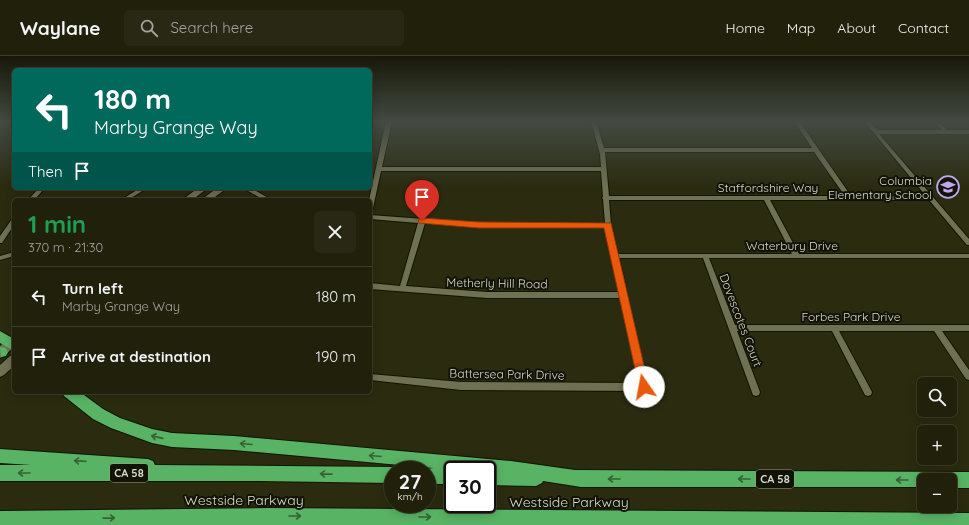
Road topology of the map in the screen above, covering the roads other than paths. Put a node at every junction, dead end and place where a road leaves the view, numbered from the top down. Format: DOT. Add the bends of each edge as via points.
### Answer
graph roads {
  1 [pos="384,143"];
  2 [pos="600,143"];
  3 [pos="811,143"];
  4 [pos="884,143"];
  5 [pos="602,150"];
  6 [pos="816,150"];
  7 [pos="378,169"];
  8 [pos="604,169"];
  9 [pos="40,190"];
  10 [pos="141,190"];
  11 [pos="201,190"];
  12 [pos="220,190"];
  13 [pos="250,190"];
  14 [pos="33,198"];
  15 [pos="127,198"];
  16 [pos="189,198"];
  17 [pos="208,198"];
  18 [pos="266,198"];
  19 [pos="372,198"];
  20 [pos="605,198"];
  21 [pos="766,198"];
  22 [pos="849,198"];
  23 [pos="931,198"];
  24 [pos="372,216"];
  25 [pos="422,221"];
  26 [pos="12,223"];
  27 [pos="608,225"];
  28 [pos="0,241"];
  29 [pos="969,243"];
  30 [pos="12,255"];
  31 [pos="615,256"];
  32 [pos="705,256"];
  33 [pos="797,256"];
  34 [pos="969,256"];
  35 [pos="0,258"];
  36 [pos="372,286"];
  37 [pos="402,289"];
  38 [pos="624,295"];
  39 [pos="732,328"];
  40 [pos="834,328"];
  41 [pos="936,328"];
  42 [pos="969,328"];
  43 [pos="10,341"];
  44 [pos="0,352"];
  45 [pos="12,361"];
  46 [pos="0,372"];
  47 [pos="372,377"];
  48 [pos="969,377"];
  49 [pos="756,392"];
  50 [pos="868,392"];
  51 [pos="72,394"];
  52 [pos="0,456"];
  53 [pos="0,473"];
  54 [pos="259,473"];
  55 [pos="384,475"];
  56 [pos="496,477"];
  57 [pos="581,478"];
  58 [pos="969,480"];
  59 [pos="268,516"];
  60 [pos="0,519"];
  61 [pos="598,519"];
  62 [pos="969,521"];
  63 [pos="132,525"];
  64 [pos="543,525"];
  1 -- 7 [label="street"];
  2 -- 5 [label="street"];
  3 -- 6 [label="street"];
  4 -- 23 [label="street"];
  5 -- 6 [label="street"];
  5 -- 8 [label="street"];
  6 -- 22 [label="street"];
  7 -- 8 [label="street"];
  7 -- 19 [label="street"];
  8 -- 20 [label="street"];
  9 -- 14 [label="street"];
  10 -- 15 [label="street"];
  11 -- 16 [label="main road"];
  12 -- 17 [label="main road"];
  13 -- 18 [label="street"];
  20 -- 21 [label="street, Staffordshire Way"];
  20 -- 27 [label="street"];
  21 -- 22 [label="street, Staffordshire Way"];
  21 -- 33 [label="street"];
  22 -- 23 [label="street, Staffordshire Way"];
  23 -- 29 [label="street"];
  24 -- 25 [label="street"];
  25 -- 27 [label="street" via="479,225"];
  25 -- 37 [label="street"];
  26 -- 28 [label="street"];
  27 -- 31 [label="street"];
  30 -- 35 [label="street"];
  31 -- 32 [label="street, Waterbury Drive"];
  31 -- 38 [label="street"];
  32 -- 33 [label="street, Waterbury Drive"];
  32 -- 39 [label="street, Dovescotes Court"];
  33 -- 34 [label="street, Waterbury Drive"];
  36 -- 37 [label="street, Metherly Hill Road"];
  37 -- 38 [label="street, Metherly Hill Road" via="487,295"];
  38 -- 47 [label="street, Battersea Park Drive" via="644,387 461,386"];
  39 -- 40 [label="street, Forbes Park Drive"];
  39 -- 49 [label="street, Dovescotes Court"];
  40 -- 41 [label="street, Forbes Park Drive"];
  40 -- 50 [label="street"];
  41 -- 42 [label="street, Forbes Park Drive"];
  41 -- 48 [label="street"];
  43 -- 44 [label="main road"];
  45 -- 46 [label="main road"];
  57 -- 51 [label="highway, one-way" via="512,468 172,440 116,424"];
  54 -- 52 [label="highway, one-way"];
  54 -- 53 [label="highway, Westside Parkway / CA 58, one-way"];
  55 -- 54 [label="highway, Westside Parkway / CA 58, one-way"];
  56 -- 57 [label="highway, Westside Parkway / CA 58"];
  58 -- 57 [label="highway, Westside Parkway / CA 58, one-way"];
  60 -- 59 [label="highway, Westside Parkway, one-way"];
  59 -- 61 [label="highway, Westside Parkway, one-way"];
  59 -- 63 [label="highway"];
  61 -- 62 [label="highway, Westside Parkway"];
  61 -- 64 [label="highway"];
}
